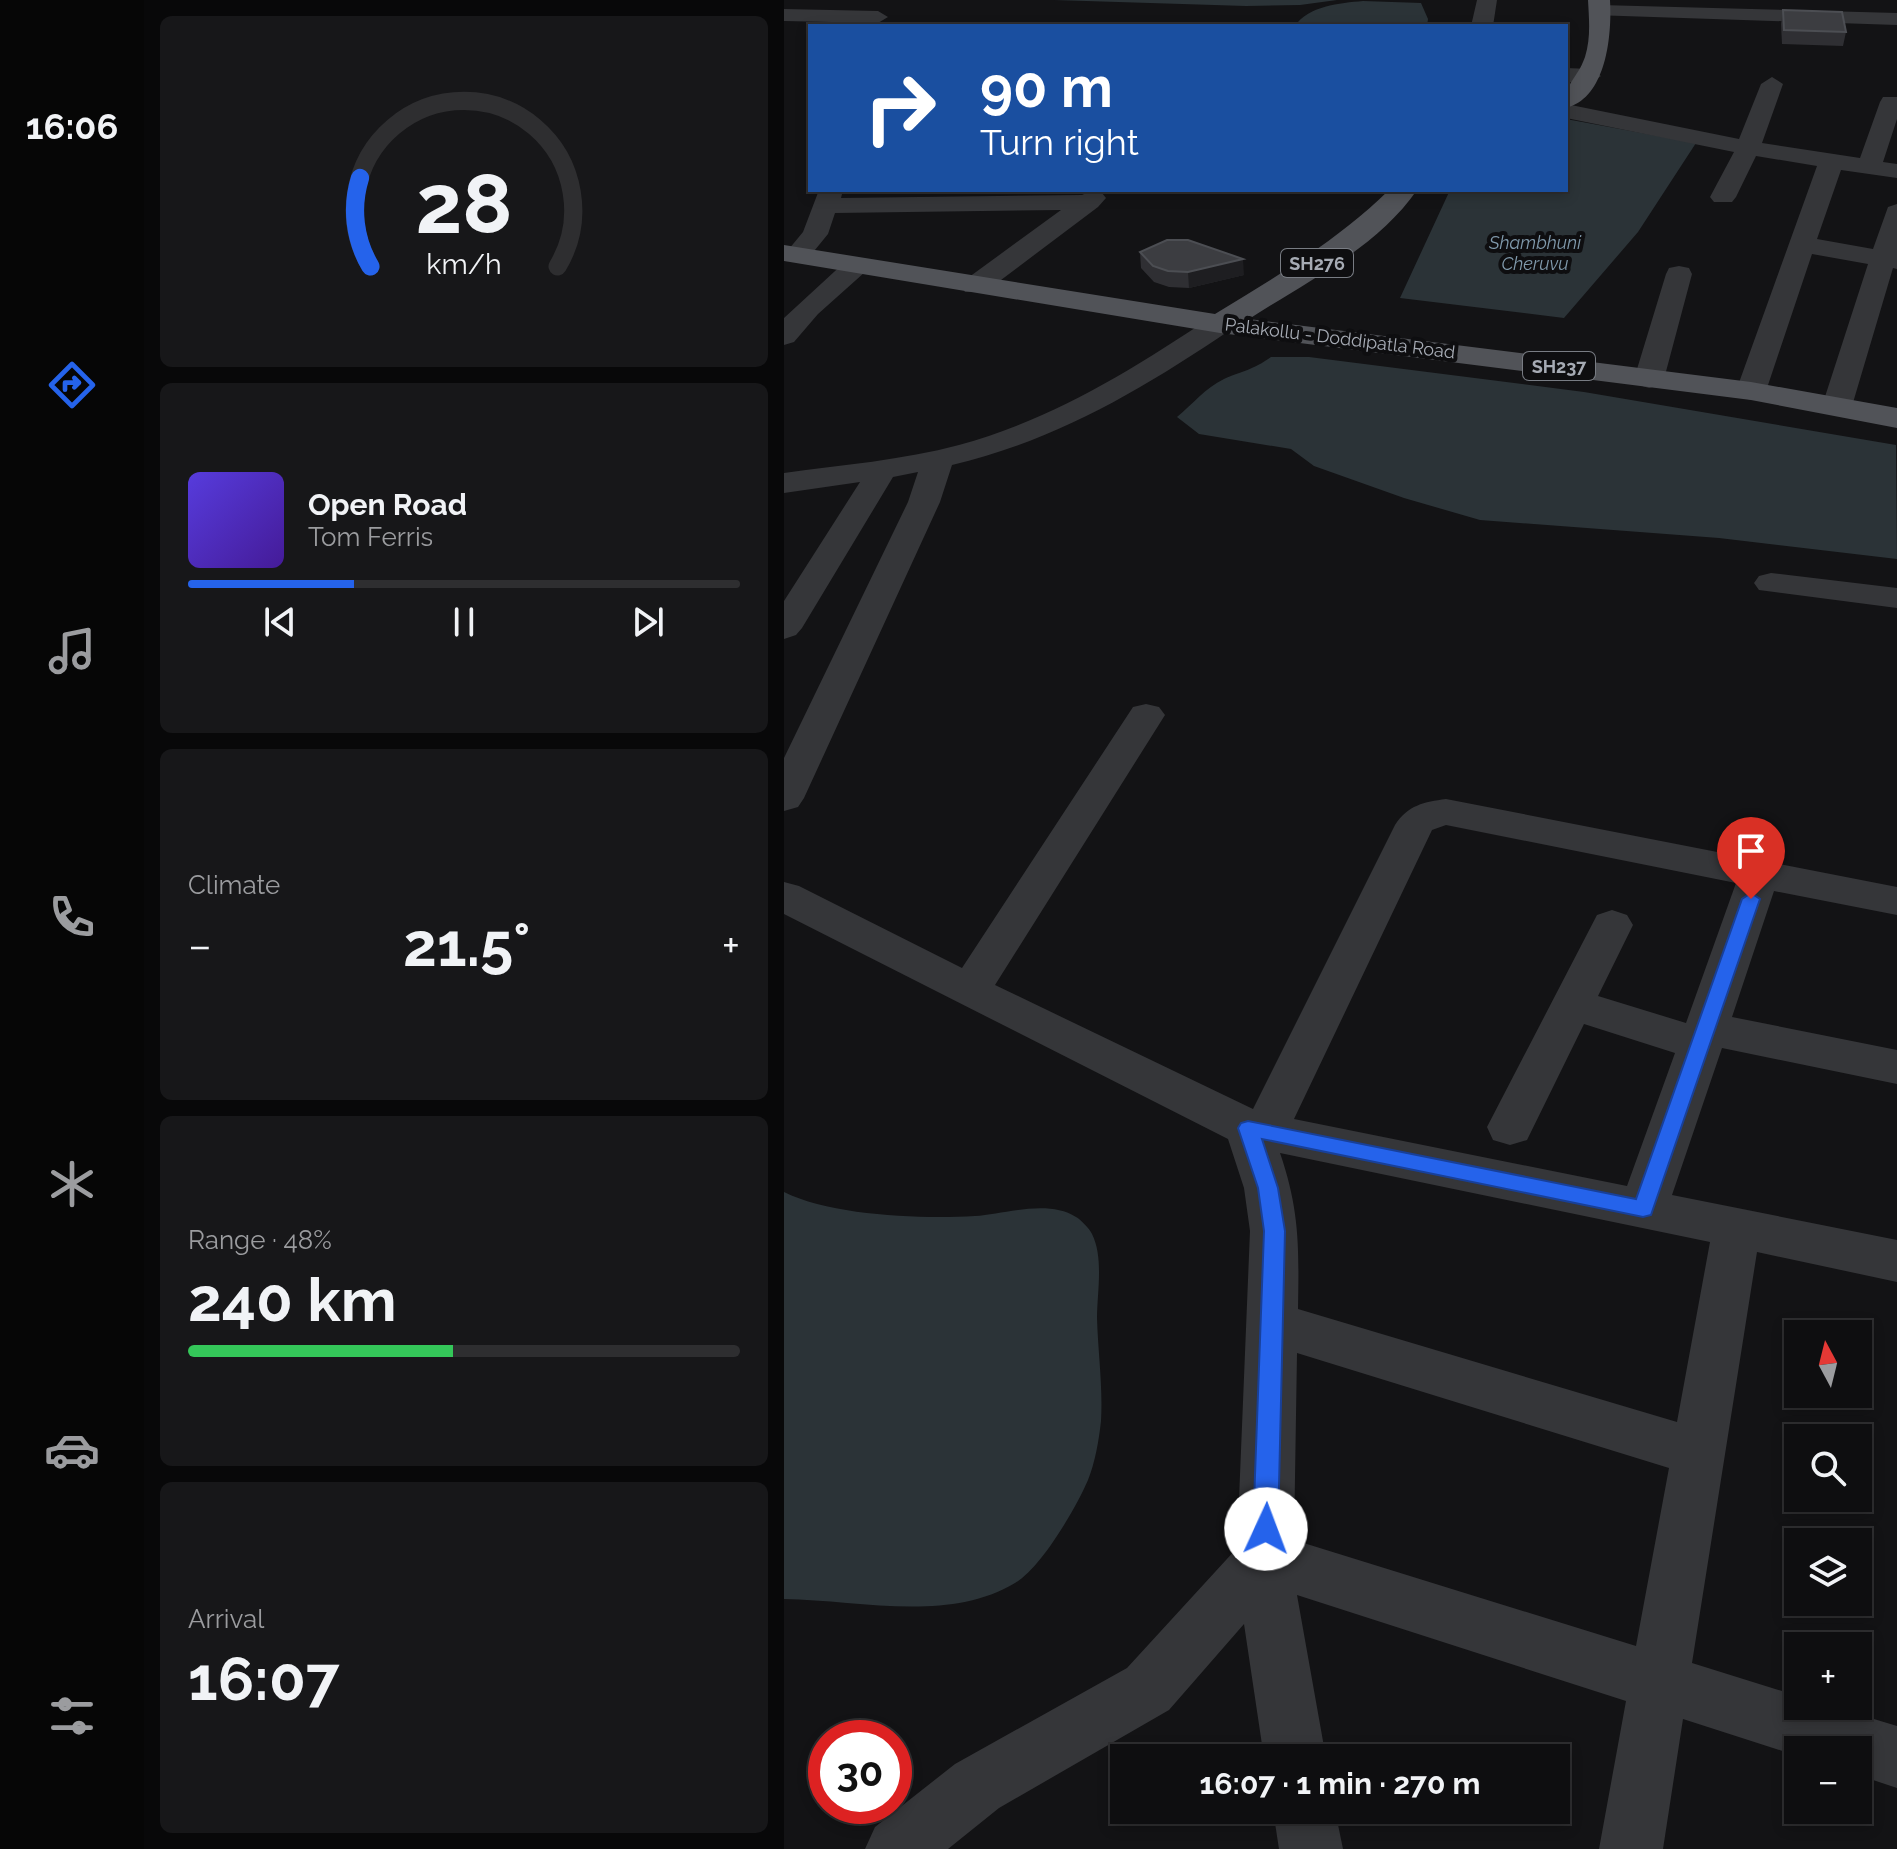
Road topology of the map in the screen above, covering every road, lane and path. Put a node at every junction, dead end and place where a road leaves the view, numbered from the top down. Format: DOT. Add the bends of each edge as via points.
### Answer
graph roads {
  1 [pos="1487,0"];
  2 [pos="1599,6"];
  3 [pos="1778,9"];
  4 [pos="784,15"];
  5 [pos="878,17"];
  6 [pos="1845,18"];
  7 [pos="1897,19"];
  8 [pos="1482,24"];
  9 [pos="1848,40"];
  10 [pos="1568,75"];
  11 [pos="1590,76"];
  12 [pos="1772,84"];
  13 [pos="1568,99"];
  14 [pos="1891,102"];
  15 [pos="1568,111"];
  16 [pos="1748,148"];
  17 [pos="1831,162"];
  18 [pos="1869,167"];
  19 [pos="1897,171"];
  20 [pos="1402,192"];
  21 [pos="1096,196"];
  22 [pos="1723,197"];
  23 [pos="828,198"];
  24 [pos="1897,212"];
  25 [pos="1802,244"];
  26 [pos="791,254"];
  27 [pos="1890,260"];
  28 [pos="856,266"];
  29 [pos="1679,274"];
  30 [pos="975,286"];
  31 [pos="796,307"];
  32 [pos="1220,324"];
  33 [pos="784,336"];
  34 [pos="1649,379"];
  35 [pos="1751,391"];
  36 [pos="1837,406"];
  37 [pos="1897,418"];
  38 [pos="939,458"];
  39 [pos="880,470"];
  40 [pos="784,483"];
  41 [pos="1771,583"];
  42 [pos="1897,598"];
  43 [pos="784,628"];
  44 [pos="1146,715"];
  45 [pos="784,798"];
  46 [pos="1760,873"];
  47 [pos="784,896"];
  48 [pos="1897,901"];
  49 [pos="1612,925"];
  50 [pos="970,990"];
  51 [pos="1574,1005"];
  52 [pos="1703,1036"];
  53 [pos="1897,1067"];
  54 [pos="1510,1127"];
  55 [pos="1256,1130"];
  56 [pos="1643,1209"];
  57 [pos="1737,1227"];
  58 [pos="1897,1261"];
  59 [pos="1272,1323"];
  60 [pos="1698,1453"];
  61 [pos="1265,1558"];
  62 [pos="1659,1682"];
  63 [pos="1293,1744"];
  64 [pos="1897,1757"];
  65 [pos="1307,1824"];
  66 [pos="897,1849"];
  67 [pos="1311,1849"];
  68 [pos="1631,1849"];
  1 -- 8 [label="street"];
  2 -- 3 [label="street"];
  2 -- 11 [label="main road" via="1597,58"];
  3 -- 6 [label="street"];
  4 -- 5 [label="street"];
  6 -- 7 [label="street"];
  6 -- 9 [label="street"];
  10 -- 11 [label="street"];
  11 -- 13 [label="main road"];
  12 -- 16 [label="street"];
  14 -- 18 [label="street"];
  15 -- 16 [label="street"];
  16 -- 17 [label="street"];
  16 -- 22 [label="street"];
  17 -- 18 [label="street"];
  17 -- 25 [label="street"];
  18 -- 19 [label="street"];
  20 -- 32 [label="main road, SH276" via="1335,252"];
  21 -- 23 [label="street"];
  21 -- 30 [label="street"];
  23 -- 26 [label="street" via="815,234"];
  24 -- 27 [label="street"];
  25 -- 27 [label="street"];
  25 -- 35 [label="street"];
  26 -- 28 [label="main road, Palakollu - Doddipatla Road / SH237"];
  27 -- 36 [label="street"];
  28 -- 30 [label="main road, Palakollu - Doddipatla Road / SH237"];
  28 -- 31 [label="street"];
  29 -- 34 [label="street"];
  30 -- 32 [label="main road, Palakollu - Doddipatla Road / SH237"];
  31 -- 33 [label="street"];
  32 -- 34 [label="main road, Palakollu - Doddipatla Road / SH237"];
  32 -- 38 [label="street" via="1144,376 1052,423"];
  34 -- 35 [label="main road, Palakollu - Doddipatla Road / SH237"];
  35 -- 36 [label="main road, Palakollu - Doddipatla Road / SH237"];
  36 -- 37 [label="main road, Palakollu - Doddipatla Road / SH237"];
  38 -- 39 [label="street"];
  38 -- 45 [label="street" via="924,502"];
  39 -- 40 [label="street"];
  39 -- 43 [label="street"];
  41 -- 42 [label="street"];
  44 -- 50 [label="street"];
  46 -- 48 [label="street"];
  46 -- 52 [label="street"];
  46 -- 55 [label="street" via="1446,812 1419,818"];
  47 -- 50 [label="street"];
  49 -- 51 [label="street"];
  50 -- 55 [label="street"];
  51 -- 52 [label="street"];
  51 -- 54 [label="street"];
  52 -- 53 [label="street"];
  52 -- 56 [label="street"];
  55 -- 56 [label="street"];
  55 -- 59 [label="street" via="1275,1231"];
  56 -- 57 [label="street"];
  57 -- 58 [label="street"];
  57 -- 60 [label="street"];
  59 -- 60 [label="street"];
  59 -- 61 [label="street"];
  60 -- 62 [label="street"];
  61 -- 62 [label="street"];
  61 -- 63 [label="street"];
  61 -- 66 [label="street" via="1148,1689 977,1786"];
  62 -- 64 [label="street"];
  62 -- 68 [label="street"];
  65 -- 67 [label="street"];
}
